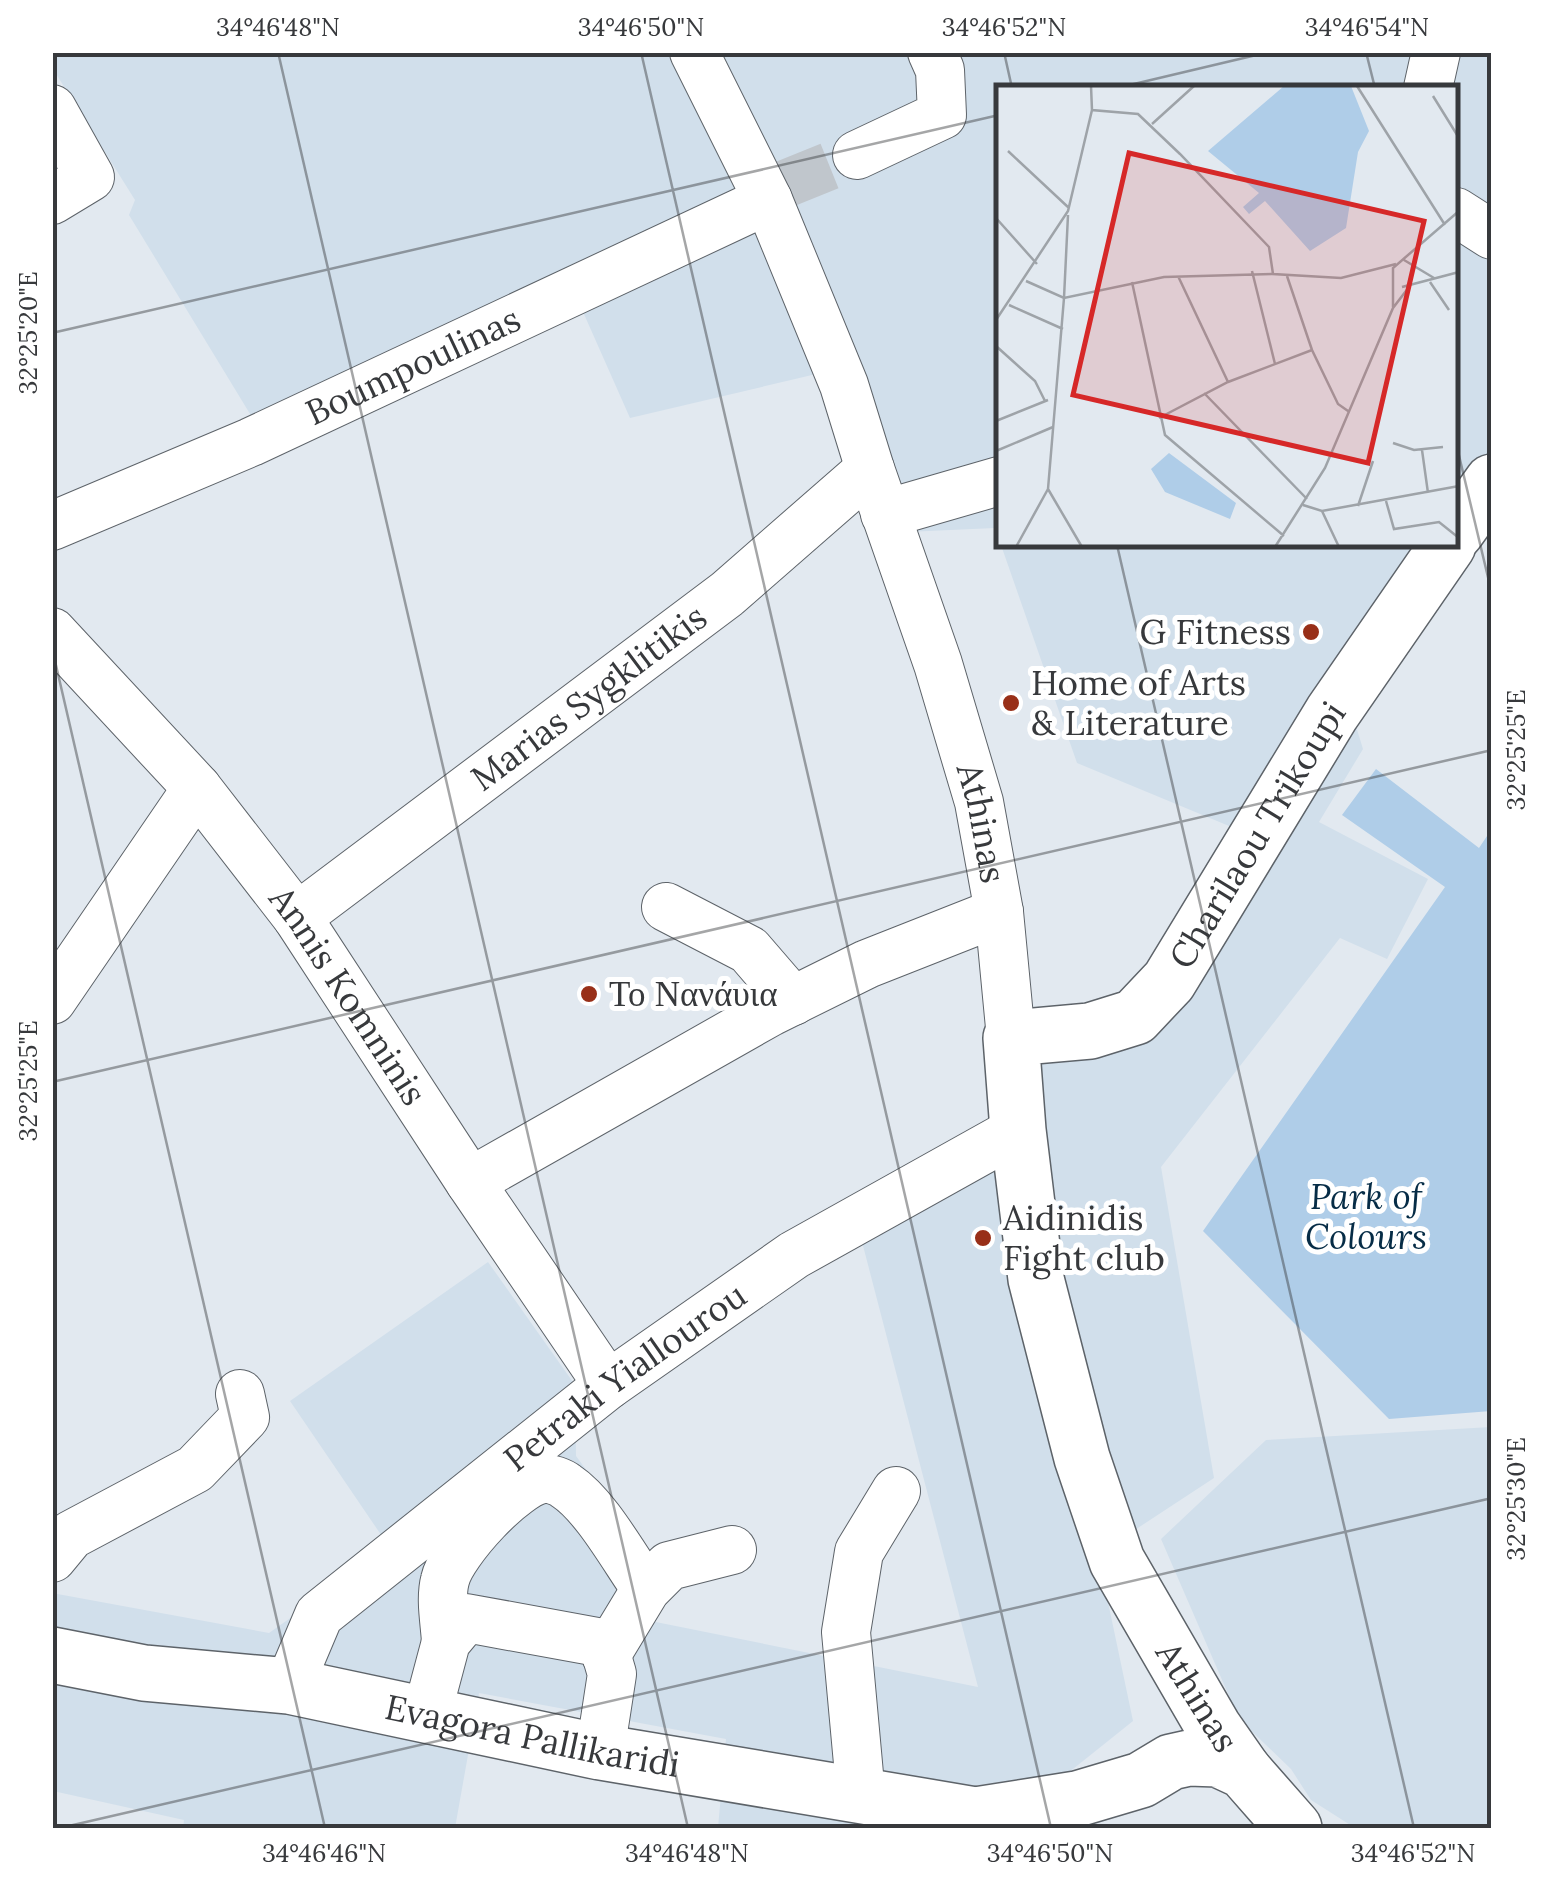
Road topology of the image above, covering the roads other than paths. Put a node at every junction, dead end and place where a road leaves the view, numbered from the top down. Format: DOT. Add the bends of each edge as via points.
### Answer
graph roads {
  1 [pos="694,52"];
  2 [pos="932,52"];
  3 [pos="1436,52"];
  4 [pos="1429,85"];
  5 [pos="52,108"];
  6 [pos="856,154"];
  7 [pos="52,200"];
  8 [pos="768,200"];
  9 [pos="1459,214"];
  10 [pos="1492,235"];
  11 [pos="870,469"];
  12 [pos="1492,482"];
  13 [pos="996,483"];
  14 [pos="886,514"];
  15 [pos="52,526"];
  16 [pos="1459,528"];
  17 [pos="1446,548"];
  18 [pos="52,632"];
  19 [pos="197,788"];
  20 [pos="666,907"];
  21 [pos="1000,912"];
  22 [pos="297,918"];
  23 [pos="52,1000"];
  24 [pos="793,1001"];
  25 [pos="1012,1038"];
  26 [pos="1018,1130"];
  27 [pos="470,1182"];
  28 [pos="608,1385"];
  29 [pos="240,1394"];
  30 [pos="896,1490"];
  31 [pos="732,1550"];
  32 [pos="52,1558"];
  33 [pos="646,1589"];
  34 [pos="1150,1622"];
  35 [pos="446,1642"];
  36 [pos="606,1654"];
  37 [pos="52,1655"];
  38 [pos="289,1686"];
  39 [pos="426,1717"];
  40 [pos="600,1752"];
  41 [pos="1148,1774"];
  42 [pos="860,1796"];
  43 [pos="1273,1808"];
  44 [pos="993,1822"];
  45 [pos="1116,1828"];
  1 -- 8 [label="street, Athinas"];
  2 -- 6 [label="street" via="940,70 942,115"];
  3 -- 4 [label="street"];
  5 -- 7 [label="street" via="90,177"];
  8 -- 11 [label="street, Athinas" via="844,385"];
  8 -- 15 [label="street, Boumpoulinas" via="251,442"];
  9 -- 10 [label="street"];
  11 -- 14 [label="street, Athinas"];
  11 -- 22 [label="street, Marias Sygklitikis" via="727,594"];
  12 -- 16 [label="main road"];
  13 -- 14 [label="street"];
  14 -- 21 [label="street, Athinas" via="979,802"];
  17 -- 25 [label="main road, Charilaou Trikoupi" via="1332,713 1169,981 1135,1017 1090,1032"];
  18 -- 19 [label="street, Annis Komninis"];
  19 -- 22 [label="street, Annis Komninis"];
  19 -- 23 [label="street"];
  20 -- 24 [label="street" via="749,950"];
  21 -- 24 [label="street" via="866,964"];
  21 -- 25 [label="street, Athinas"];
  22 -- 27 [label="street, Annis Komninis"];
  24 -- 27 [label="street"];
  25 -- 26 [label="main road, Athinas"];
  26 -- 28 [label="street, Petraki Yiallourou" via="794,1255"];
  26 -- 34 [label="main road, Athinas" via="1036,1279 1082,1458 1116,1561"];
  27 -- 28 [label="street, Annis Komninis"];
  28 -- 38 [label="street, Petraki Yiallourou" via="319,1614"];
  29 -- 32 [label="street" via="246,1417 195,1469 72,1535"];
  30 -- 42 [label="street" via="859,1552 846,1632"];
  31 -- 33 [label="street" via="669,1566"];
  33 -- 35 [label="street" via="588,1507 566,1486 540,1480 503,1503 457,1552 444,1582"];
  33 -- 36 [label="street"];
  34 -- 41 [label="main road, Athinas" via="1160,1696"];
  34 -- 43 [label="main road, Athinas" via="1214,1728"];
  35 -- 36 [label="street" via="466,1618 603,1644"];
  35 -- 39 [label="street"];
  36 -- 40 [label="street" via="612,1674"];
  37 -- 38 [label="main road, Evagora Pallikaridi" via="144,1673"];
  38 -- 39 [label="main road, Evagora Pallikaridi"];
  39 -- 40 [label="main road, Evagora Pallikaridi"];
  40 -- 42 [label="main road, Evagora Pallikaridi"];
  41 -- 43 [label="main road, Evagora Pallikaridi" via="1189,1758 1218,1759"];
  41 -- 44 [label="main road, Evagora Pallikaridi"];
  41 -- 45 [label="main road"];
  42 -- 44 [label="main road, Evagora Pallikaridi"];
}
